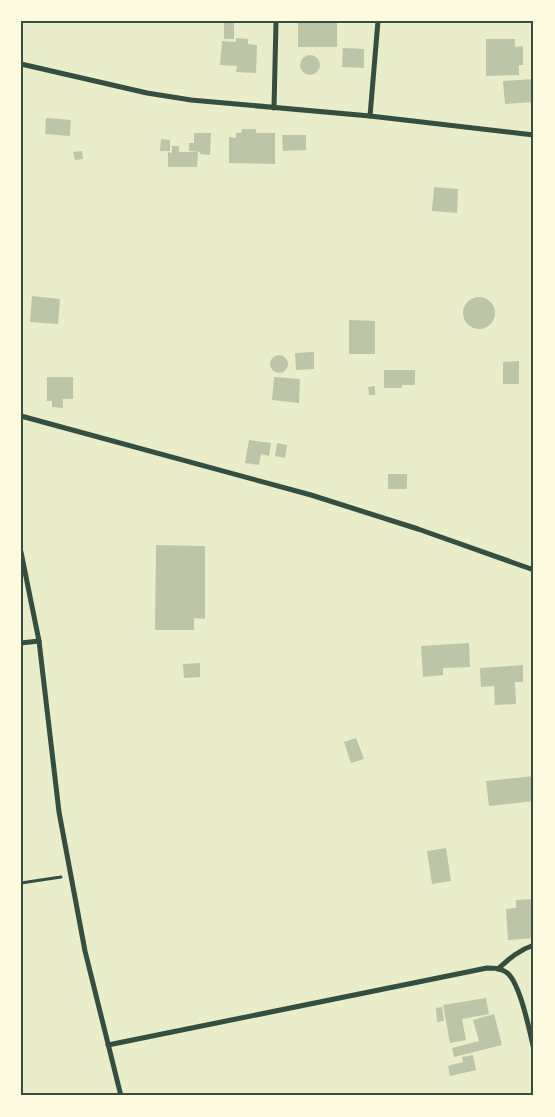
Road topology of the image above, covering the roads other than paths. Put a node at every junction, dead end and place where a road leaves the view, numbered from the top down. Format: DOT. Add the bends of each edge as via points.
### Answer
graph roads {
  1 [pos="378,21"];
  2 [pos="276,22"];
  3 [pos="21,64"];
  4 [pos="274,108"];
  5 [pos="370,116"];
  6 [pos="534,135"];
  7 [pos="21,416"];
  8 [pos="21,552"];
  9 [pos="534,570"];
  10 [pos="39,641"];
  11 [pos="21,643"];
  12 [pos="534,945"];
  13 [pos="498,969"];
  14 [pos="108,1045"];
  15 [pos="534,1050"];
  16 [pos="121,1096"];
  1 -- 5 [label="street"];
  2 -- 4 [label="street"];
  3 -- 4 [label="street" via="147,93"];
  4 -- 5 [label="street"];
  5 -- 6 [label="street"];
  7 -- 9 [label="street" via="311,495"];
  8 -- 10 [label="street"];
  10 -- 11 [label="street"];
  10 -- 14 [label="street" via="58,804 85,952"];
  12 -- 13 [label="street" via="522,949"];
  13 -- 14 [label="street" via="486,968"];
  13 -- 15 [label="street" via="508,973 514,982"];
  14 -- 16 [label="street"];
}
